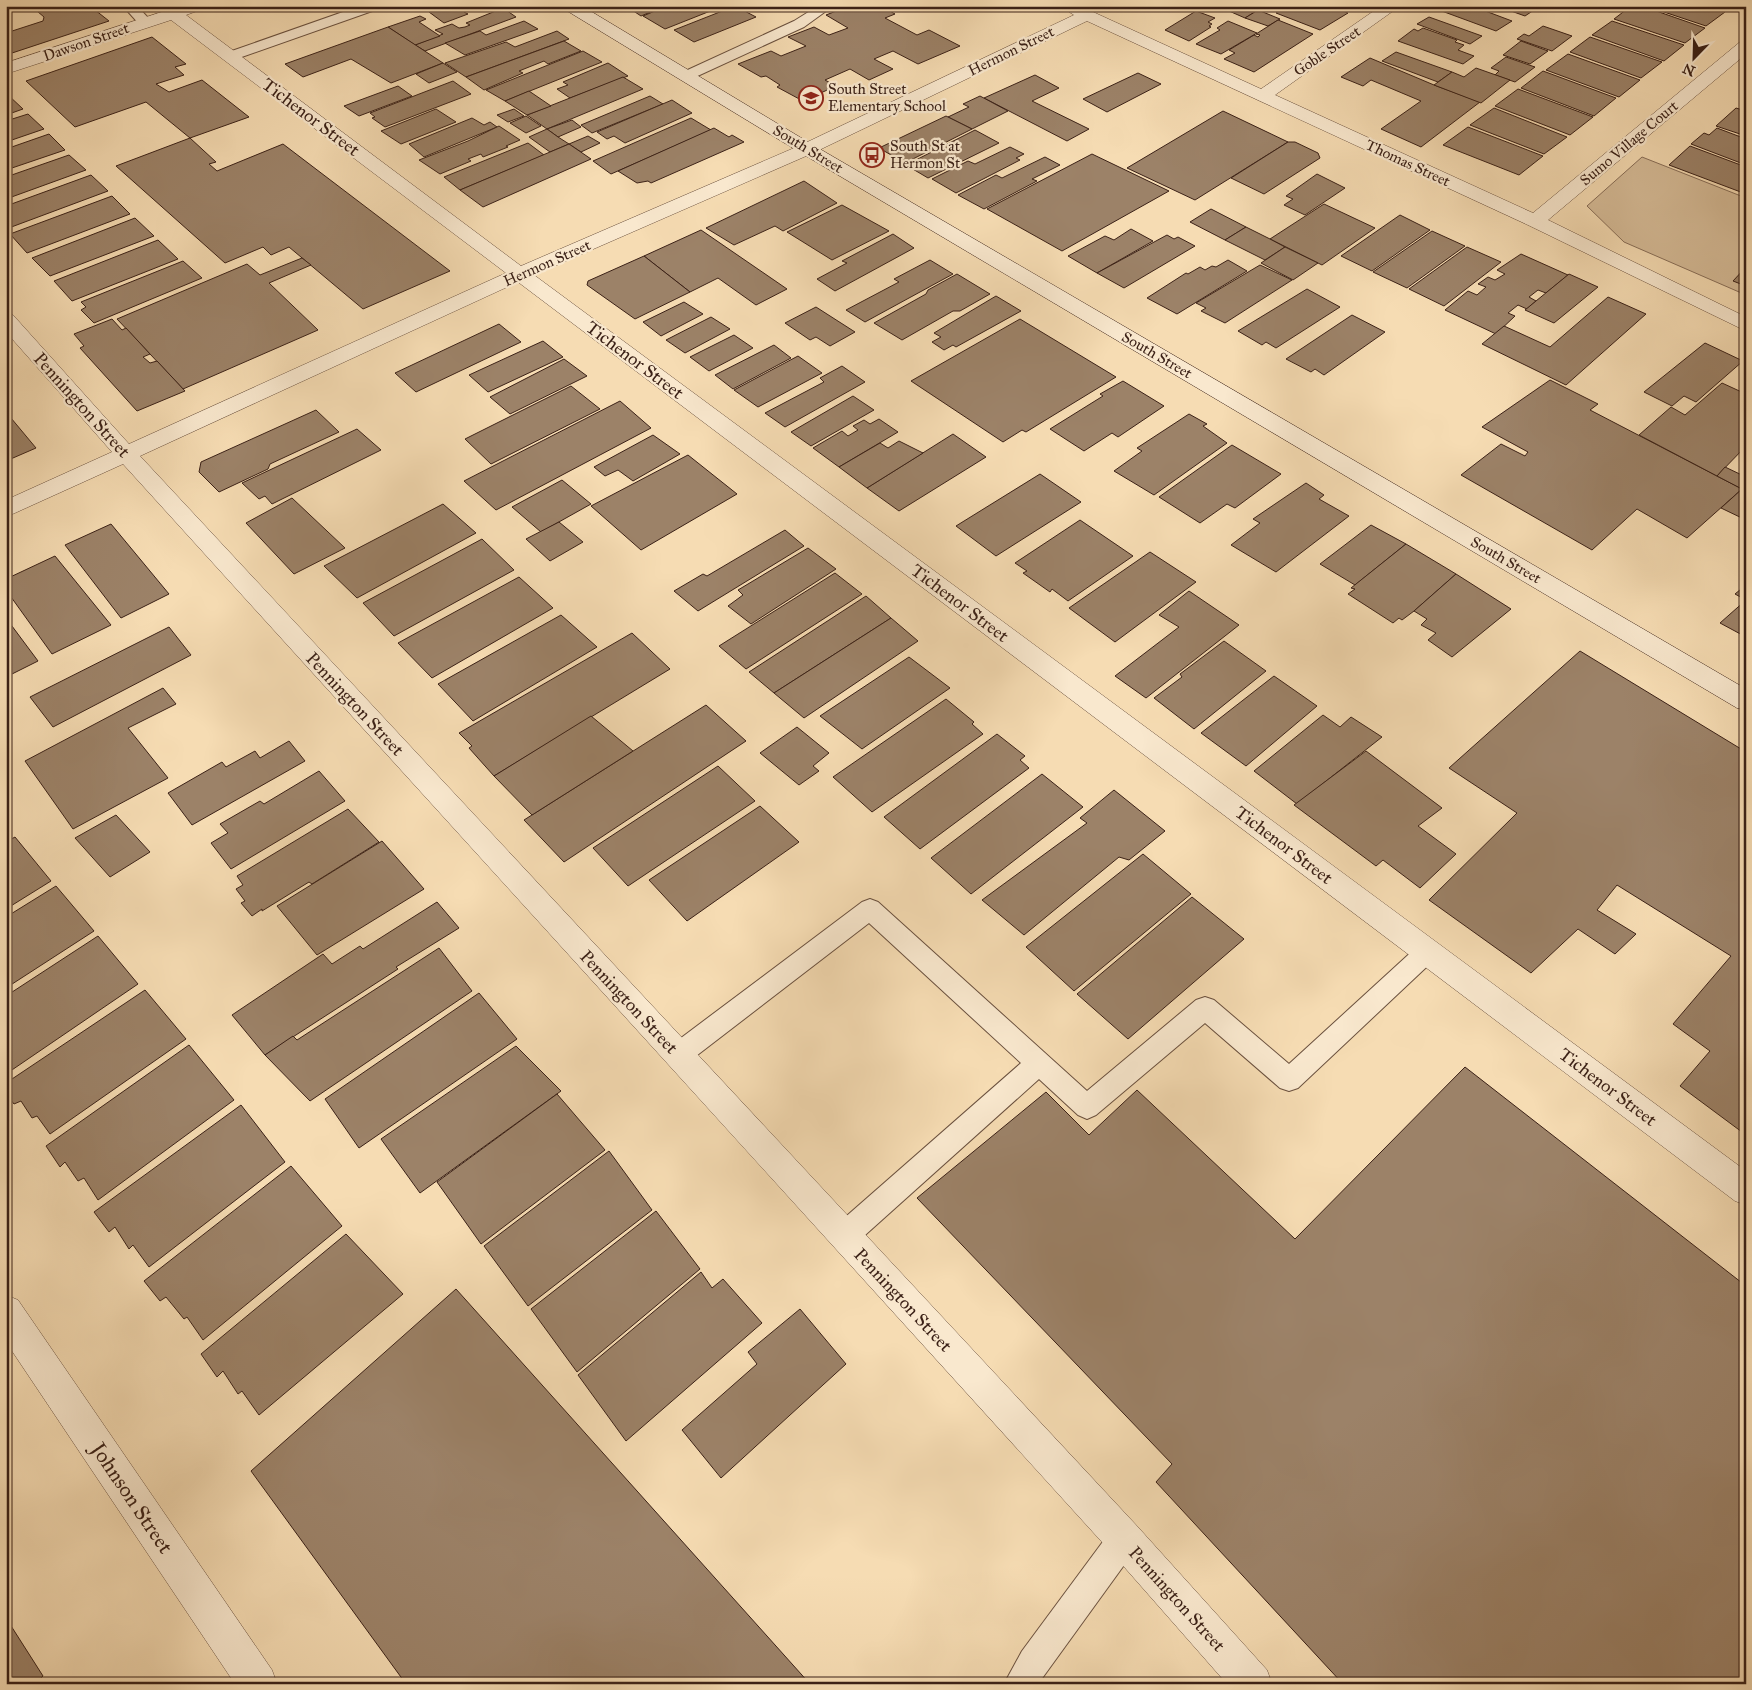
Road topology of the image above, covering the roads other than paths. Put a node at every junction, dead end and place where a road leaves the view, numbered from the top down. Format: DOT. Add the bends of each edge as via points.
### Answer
graph roads {
  1 [pos="129,6"];
  2 [pos="374,6"];
  3 [pos="570,6"];
  4 [pos="828,6"];
  5 [pos="1068,6"];
  6 [pos="1392,6"];
  7 [pos="185,10"];
  8 [pos="1088,15"];
  9 [pos="146,22"];
  10 [pos="1746,45"];
  11 [pos="231,56"];
  12 [pos="6,69"];
  13 [pos="686,76"];
  14 [pos="1262,96"];
  15 [pos="807,149"];
  16 [pos="1535,221"];
  17 [pos="520,274"];
  18 [pos="6,319"];
  19 [pos="1746,325"];
  20 [pos="125,454"];
  21 [pos="6,509"];
  22 [pos="1746,701"];
  23 [pos="1427,952"];
  24 [pos="678,1055"];
  25 [pos="1039,1063"];
  26 [pos="1746,1190"];
  27 [pos="844,1236"];
  28 [pos="6,1312"];
  29 [pos="1124,1539"];
  30 [pos="258,1684"];
  31 [pos="1020,1684"];
  32 [pos="1253,1684"];
  1 -- 9 [label="lane"];
  2 -- 11 [label="lane"];
  3 -- 13 [label="street, South Street"];
  4 -- 13 [label="lane" via="799,24"];
  5 -- 8 [label="street, Thomas Street"];
  6 -- 14 [label="street, Goble Street"];
  7 -- 9 [label="street, Dawson Street"];
  7 -- 11 [label="street, Tichenor Street"];
  8 -- 14 [label="street, Thomas Street"];
  8 -- 15 [label="street, Hermon Street"];
  9 -- 12 [label="street, Dawson Street"];
  10 -- 16 [label="street, Sumo Village Court"];
  11 -- 17 [label="street, Tichenor Street"];
  13 -- 15 [label="street, South Street"];
  14 -- 16 [label="street, Thomas Street"];
  15 -- 17 [label="street, Hermon Street"];
  15 -- 22 [label="street, South Street"];
  16 -- 19 [label="street, Thomas Street"];
  17 -- 20 [label="street, Hermon Street"];
  17 -- 23 [label="street, Tichenor Street"];
  18 -- 20 [label="street, Pennington Street"];
  20 -- 21 [label="street, Hermon Street"];
  20 -- 24 [label="street, Pennington Street"];
  23 -- 25 [label="lane" via="1289,1080 1205,1008 1087,1107"];
  23 -- 26 [label="street, Tichenor Street"];
  24 -- 25 [label="lane" via="870,909"];
  24 -- 27 [label="street, Pennington Street"];
  25 -- 27 [label="lane"];
  27 -- 29 [label="street, Pennington Street"];
  28 -- 30 [label="street, Johnson Street"];
  29 -- 31 [label="lane"];
  29 -- 32 [label="street, Pennington Street"];
}
